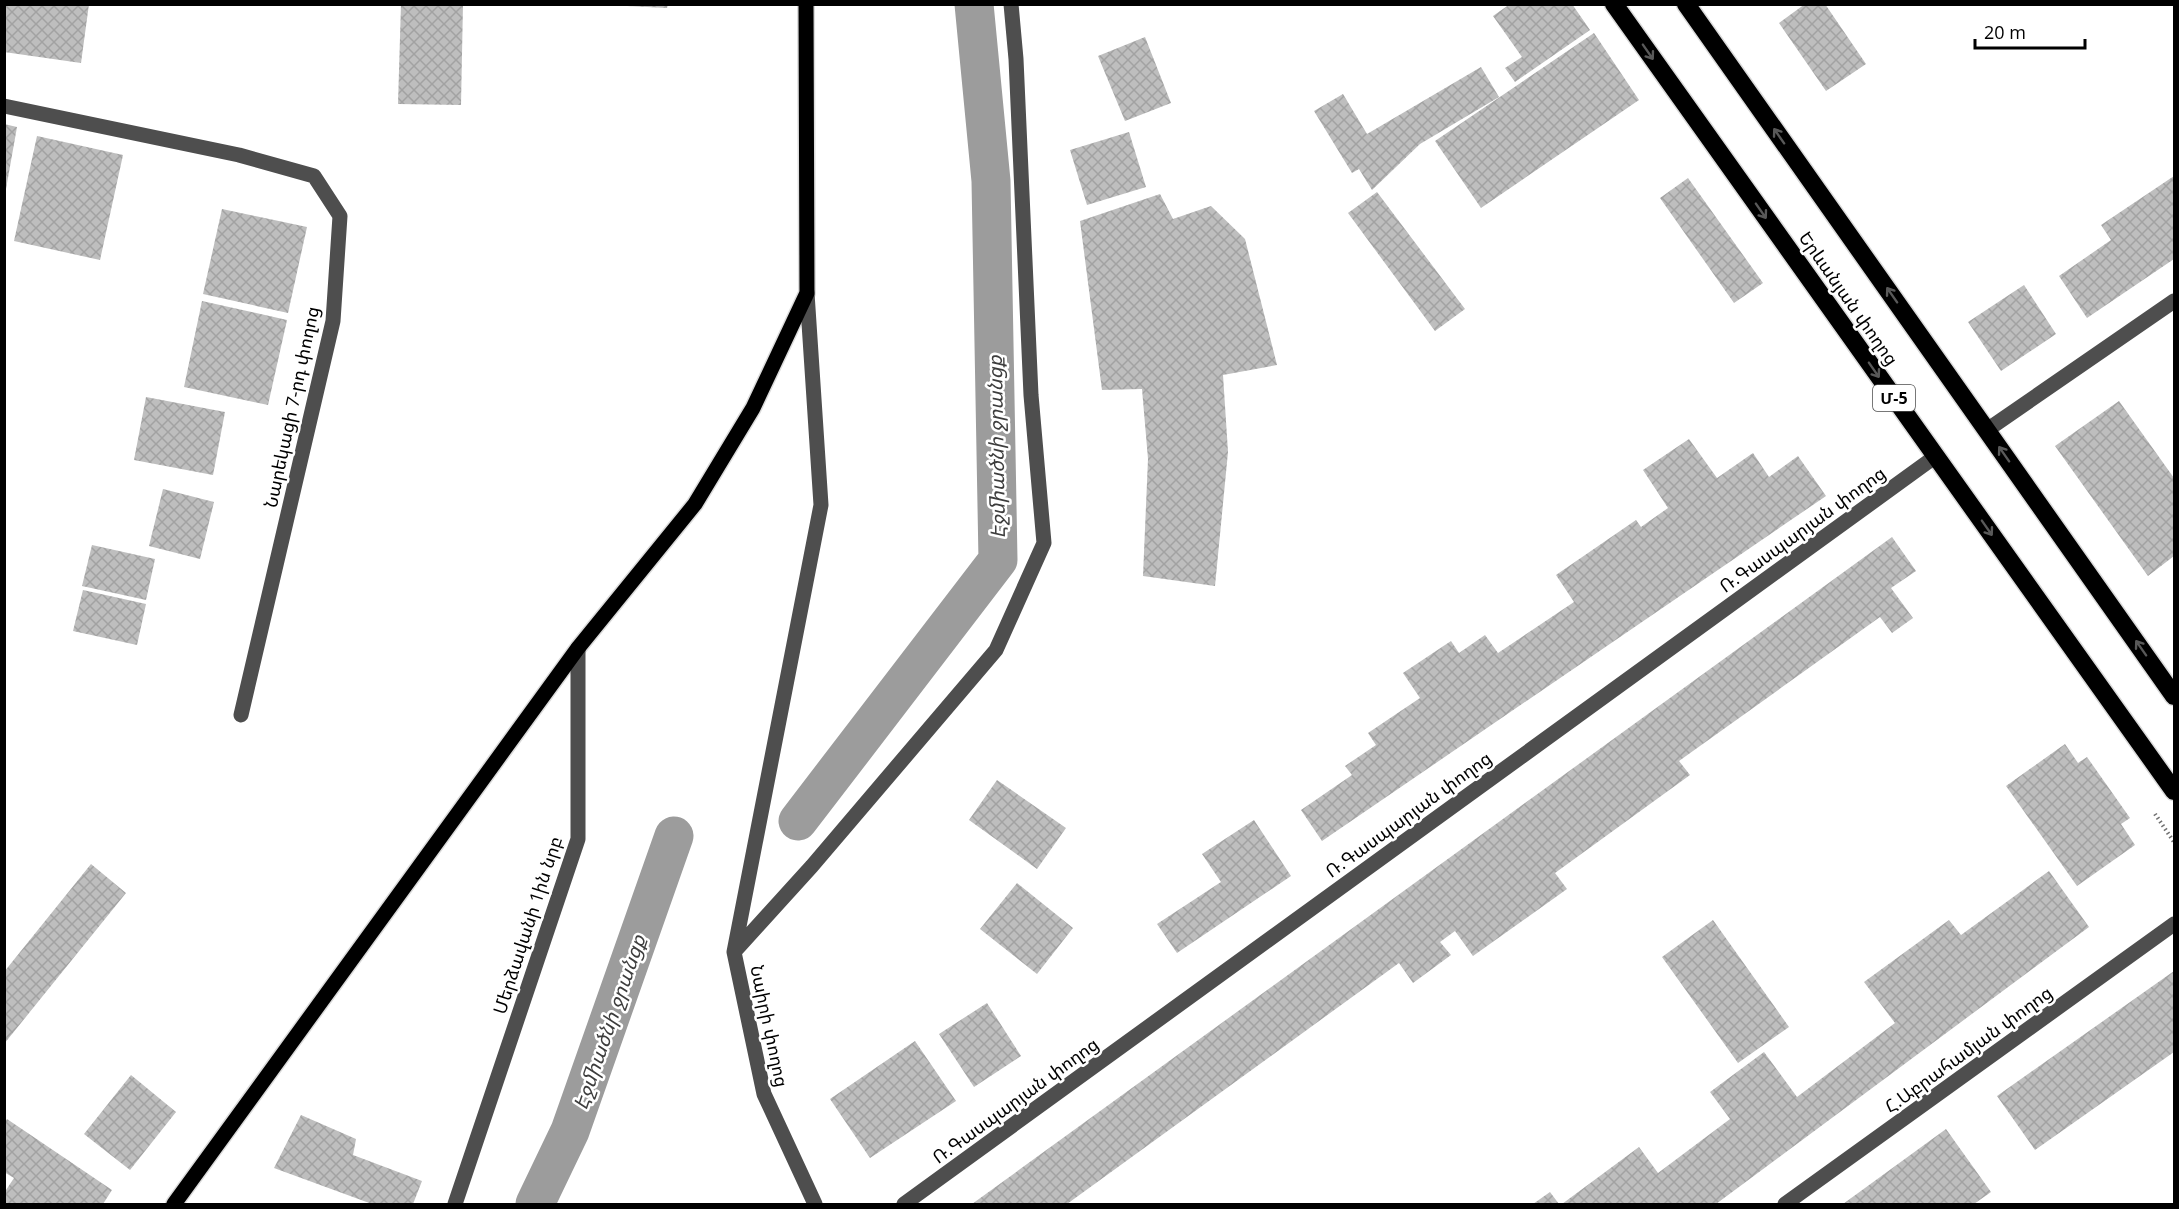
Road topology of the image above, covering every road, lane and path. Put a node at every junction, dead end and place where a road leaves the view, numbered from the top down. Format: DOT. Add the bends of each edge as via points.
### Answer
graph roads {
  1 [pos="806,4"];
  2 [pos="1011,4"];
  3 [pos="1614,4"];
  4 [pos="1686,4"];
  5 [pos="4,106"];
  6 [pos="807,293"];
  7 [pos="2175,301"];
  8 [pos="1987,430"];
  9 [pos="1936,456"];
  10 [pos="578,648"];
  11 [pos="2175,696"];
  12 [pos="241,715"];
  13 [pos="2175,791"];
  14 [pos="2175,924"];
  15 [pos="734,952"];
  16 [pos="174,1204"];
  17 [pos="455,1204"];
  18 [pos="815,1204"];
  19 [pos="904,1204"];
  20 [pos="1785,1204"];
  1 -- 6 [label="main road"];
  2 -- 15 [label="street" via="1031,395 1044,543 996,650"];
  3 -- 9 [label="highway, Երևանյան փողոց / Մ-5, one-way"];
  8 -- 4 [label="highway, Երևանյան փողոց, one-way"];
  5 -- 12 [label="street, Նարեկացի 7-րդ փողոց" via="239,155 314,176 340,216 333,321"];
  6 -- 10 [label="main road" via="753,408 695,504"];
  6 -- 15 [label="street" via="820,505"];
  7 -- 8 [label="street"];
  11 -- 8 [label="highway, Երևանյան փողոց, one-way"];
  9 -- 13 [label="highway, Երևանյան փողոց / Մ-5, one-way"];
  9 -- 19 [label="street, Ռ.Գասպարյան փողոց"];
  10 -- 16 [label="main road"];
  10 -- 17 [label="street, Մերձավանի 1ին նրբ" via="578,839"];
  14 -- 20 [label="street, Հ.Աբրահամյան փողոց"];
  15 -- 18 [label="street, Նաիրի փողոց" via="764,1094"];
}
